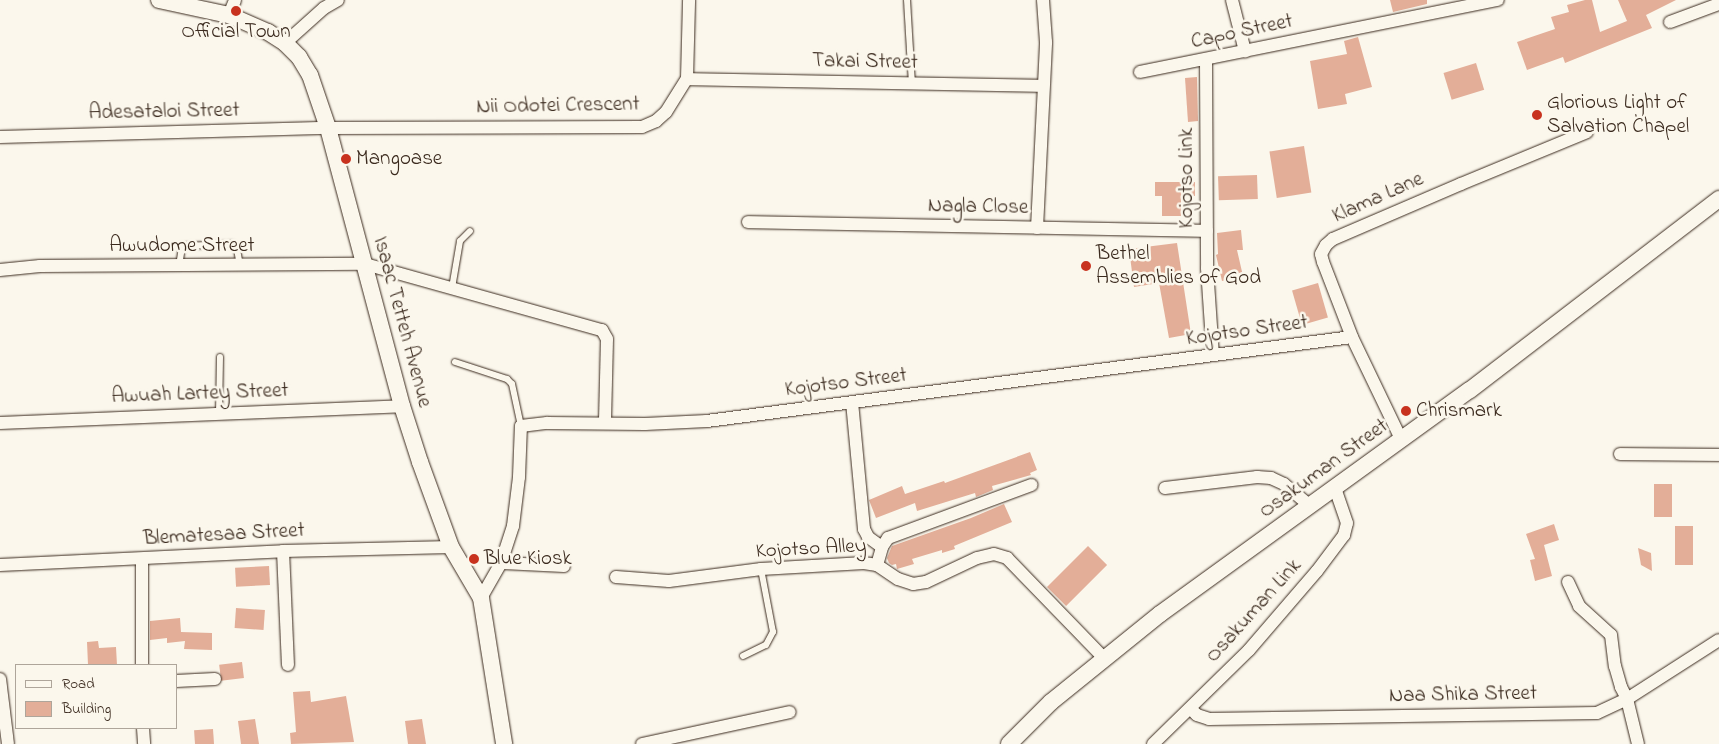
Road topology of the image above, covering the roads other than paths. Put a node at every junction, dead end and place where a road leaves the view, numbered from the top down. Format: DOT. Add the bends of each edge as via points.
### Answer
graph roads {
  1 [pos="159,0"];
  2 [pos="338,0"];
  3 [pos="689,0"];
  4 [pos="907,0"];
  5 [pos="1043,0"];
  6 [pos="1232,0"];
  7 [pos="1498,0"];
  8 [pos="1483,2"];
  9 [pos="1719,4"];
  10 [pos="232,7"];
  11 [pos="1670,22"];
  12 [pos="285,43"];
  13 [pos="1245,51"];
  14 [pos="1206,61"];
  15 [pos="1140,72"];
  16 [pos="687,79"];
  17 [pos="912,83"];
  18 [pos="1043,86"];
  19 [pos="328,128"];
  20 [pos="1587,132"];
  21 [pos="0,137"];
  22 [pos="1719,199"];
  23 [pos="748,222"];
  24 [pos="1037,228"];
  25 [pos="470,231"];
  26 [pos="1207,232"];
  27 [pos="365,264"];
  28 [pos="179,267"];
  29 [pos="240,267"];
  30 [pos="0,270"];
  31 [pos="452,288"];
  32 [pos="1352,336"];
  33 [pos="1213,356"];
  34 [pos="220,357"];
  35 [pos="455,362"];
  36 [pos="852,402"];
  37 [pos="402,406"];
  38 [pos="220,414"];
  39 [pos="0,423"];
  40 [pos="606,423"];
  41 [pos="521,426"];
  42 [pos="1401,439"];
  43 [pos="1620,454"];
  44 [pos="1719,455"];
  45 [pos="1031,485"];
  46 [pos="1165,488"];
  47 [pos="1335,488"];
  48 [pos="1310,506"];
  49 [pos="451,547"];
  50 [pos="882,547"];
  51 [pos="283,551"];
  52 [pos="142,559"];
  53 [pos="501,563"];
  54 [pos="0,565"];
  55 [pos="877,565"];
  56 [pos="564,566"];
  57 [pos="762,569"];
  58 [pos="616,577"];
  59 [pos="1568,582"];
  60 [pos="481,598"];
  61 [pos="1719,640"];
  62 [pos="743,656"];
  63 [pos="1104,658"];
  64 [pos="142,664"];
  65 [pos="288,665"];
  66 [pos="0,678"];
  67 [pos="215,679"];
  68 [pos="178,681"];
  69 [pos="1628,699"];
  70 [pos="1191,709"];
  71 [pos="790,712"];
  72 [pos="2,715"];
  73 [pos="143,729"];
  74 [pos="8,744"];
  75 [pos="144,744"];
  76 [pos="504,744"];
  77 [pos="642,744"];
  78 [pos="1009,744"];
  79 [pos="1153,744"];
  80 [pos="1638,744"];
  1 -- 10 [label="street, Isaac Tetteh Avenue"];
  2 -- 12 [label="street" via="324,8"];
  3 -- 16 [label="street"];
  4 -- 17 [label="lane"];
  5 -- 18 [label="street" via="1046,42"];
  6 -- 13 [label="street"];
  7 -- 8 [label="street, Capo Street"];
  8 -- 13 [label="street, Capo Street"];
  9 -- 11 [label="street"];
  10 -- 12 [label="street, Isaac Tetteh Avenue"];
  12 -- 19 [label="street, Isaac Tetteh Avenue" via="310,75"];
  13 -- 14 [label="street, Capo Street"];
  14 -- 15 [label="street, Capo Street"];
  14 -- 26 [label="street, Kojotso Link"];
  16 -- 17 [label="street, Takai Street"];
  16 -- 19 [label="street, Nii Odotei Crescent" via="666,112 642,127"];
  17 -- 18 [label="street, Takai Street"];
  18 -- 24 [label="street"];
  19 -- 21 [label="street, Adesataloi Street"];
  19 -- 27 [label="street, Isaac Tetteh Avenue"];
  20 -- 32 [label="street, Klama Lane" via="1326,244 1321,254 1322,262"];
  22 -- 42 [label="street, Osakuman Street" via="1547,332"];
  23 -- 24 [label="street, Nagla Close"];
  24 -- 26 [label="street, Nagla Close"];
  25 -- 31 [label="lane" via="460,242"];
  26 -- 33 [label="street, Kojotso Link"];
  27 -- 29 [label="street, Awudome Street"];
  27 -- 31 [label="street, Awudome Street"];
  27 -- 37 [label="street, Isaac Tetteh Avenue"];
  28 -- 29 [label="street, Awudome Street"];
  28 -- 29 [label="lane" via="182,246 232,244 238,249"];
  28 -- 30 [label="street, Awudome Street" via="40,266"];
  31 -- 40 [label="street, Awudome Street" via="602,330 607,339"];
  32 -- 33 [label="street, Kojotso Street"];
  32 -- 42 [label="street, Klama Lane"];
  33 -- 36 [label="street, Kojotso Street"];
  34 -- 38 [label="lane"];
  35 -- 41 [label="lane" via="507,379 512,384"];
  36 -- 40 [label="street, Kojotso Street" via="707,421"];
  36 -- 50 [label="street" via="864,529 868,537"];
  37 -- 38 [label="street, Awuah Lartey Street"];
  37 -- 49 [label="street, Isaac Tetteh Avenue"];
  38 -- 39 [label="street, Awuah Lartey Street"];
  40 -- 41 [label="street, Kojotso Street"];
  41 -- 53 [label="street" via="516,509"];
  42 -- 47 [label="street, Osakuman Street"];
  43 -- 44 [label="street"];
  45 -- 50 [label="street" via="900,532 888,538"];
  46 -- 48 [label="street" via="1272,478"];
  47 -- 48 [label="street, Osakuman Street"];
  47 -- 70 [label="street, Osakuman Link" via="1347,523 1344,535 1249,650"];
  48 -- 63 [label="street, Osakuman Street"];
  49 -- 51 [label="street, Blematesaa Street"];
  49 -- 60 [label="street, Isaac Tetteh Avenue"];
  50 -- 55 [label="street"];
  51 -- 52 [label="street, Blematesaa Street"];
  51 -- 65 [label="street"];
  52 -- 54 [label="street, Blematesaa Street"];
  52 -- 64 [label="street"];
  53 -- 56 [label="street"];
  53 -- 60 [label="street"];
  55 -- 57 [label="street, Kojotso Alley" via="841,563"];
  55 -- 63 [label="street, Kojotso Alley" via="898,579 913,584 926,582 977,558 994,554 1007,558"];
  57 -- 58 [label="street, Kojotso Alley" via="669,581"];
  57 -- 62 [label="lane" via="773,632 766,645"];
  59 -- 69 [label="street" via="1579,606 1611,635 1620,687"];
  60 -- 76 [label="street, Isaac Tetteh Avenue"];
  61 -- 69 [label="street, Naa Shika Street"];
  63 -- 78 [label="street, Osakuman Street" via="1051,702"];
  66 -- 72 [label="street"];
  67 -- 68 [label="street"];
  69 -- 70 [label="street, Naa Shika Street" via="1597,713 1209,718 1197,715"];
  69 -- 80 [label="street"];
  70 -- 79 [label="street, Osakuman Link"];
  71 -- 77 [label="street"];
  72 -- 74 [label="street"];
  73 -- 75 [label="street"];
}
